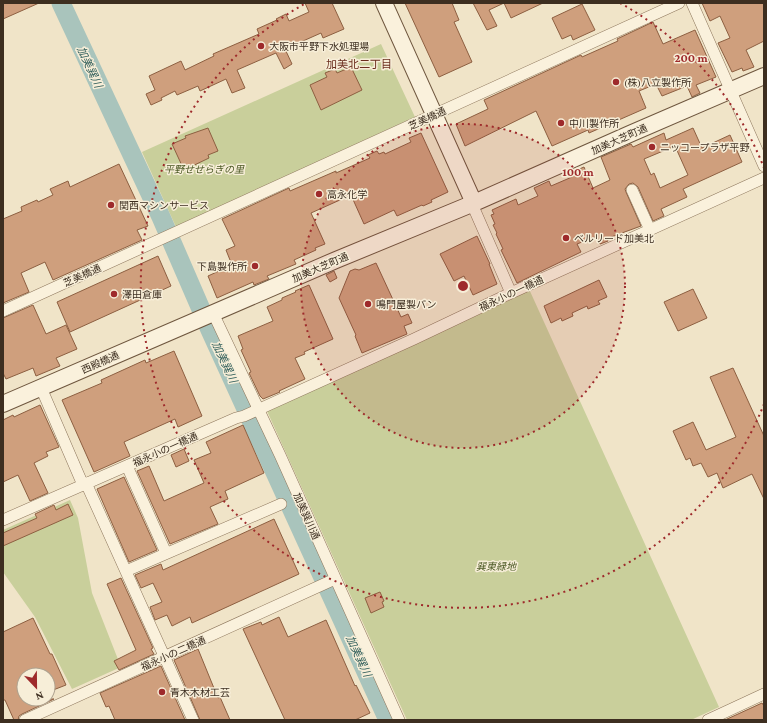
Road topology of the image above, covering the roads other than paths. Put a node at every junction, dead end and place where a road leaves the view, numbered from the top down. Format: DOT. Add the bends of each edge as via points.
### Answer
graph roads {
  1 [pos="384,3"];
  2 [pos="679,3"];
  3 [pos="692,3"];
  4 [pos="764,76"];
  5 [pos="730,92"];
  6 [pos="434,115"];
  7 [pos="764,166"];
  8 [pos="764,178"];
  9 [pos="632,190"];
  10 [pos="473,203"];
  11 [pos="650,230"];
  12 [pos="511,293"];
  13 [pos="3,311"];
  14 [pos="206,316"];
  15 [pos="39,389"];
  16 [pos="3,404"];
  17 [pos="251,412"];
  18 [pos="126,466"];
  19 [pos="85,484"];
  20 [pos="280,504"];
  21 [pos="3,520"];
  22 [pos="166,552"];
  23 [pos="126,571"];
  24 [pos="335,579"];
  25 [pos="164,656"];
  26 [pos="764,694"];
  27 [pos="25,720"];
  28 [pos="193,720"];
  29 [pos="399,720"];
  30 [pos="709,720"];
  1 -- 6 [label="street"];
  2 -- 6 [label="street, 芝美橋通"];
  3 -- 5 [label="street"];
  4 -- 5 [label="street, 加美大芝町通"];
  5 -- 7 [label="street"];
  5 -- 10 [label="street, 加美大芝町通"];
  6 -- 10 [label="street"];
  6 -- 13 [label="street, 芝美橋通"];
  8 -- 11 [label="street, 福永小の一橋通"];
  9 -- 11 [label="street"];
  10 -- 12 [label="street"];
  10 -- 14 [label="street, 加美大芝町通"];
  11 -- 12 [label="street, 福永小の一橋通"];
  12 -- 17 [label="street, 福永小の一橋通"];
  14 -- 15 [label="street, 西殿橋通"];
  14 -- 17 [label="street, 加美巽川通"];
  15 -- 16 [label="street, 西殿橋通"];
  15 -- 19 [label="street" via="42,390"];
  17 -- 18 [label="street, 福永小の一橋通"];
  17 -- 24 [label="street, 加美巽川通" via="280,455"];
  18 -- 19 [label="street, 福永小の一橋通"];
  18 -- 22 [label="street"];
  19 -- 21 [label="street, 福永小の一橋通"];
  19 -- 23 [label="street"];
  20 -- 22 [label="street"];
  22 -- 23 [label="street"];
  23 -- 25 [label="street"];
  24 -- 25 [label="street, 福永小の二橋通"];
  24 -- 29 [label="street, 加美巽川通"];
  25 -- 27 [label="street, 福永小の二橋通"];
  25 -- 28 [label="street"];
  26 -- 30 [label="street"];
}
